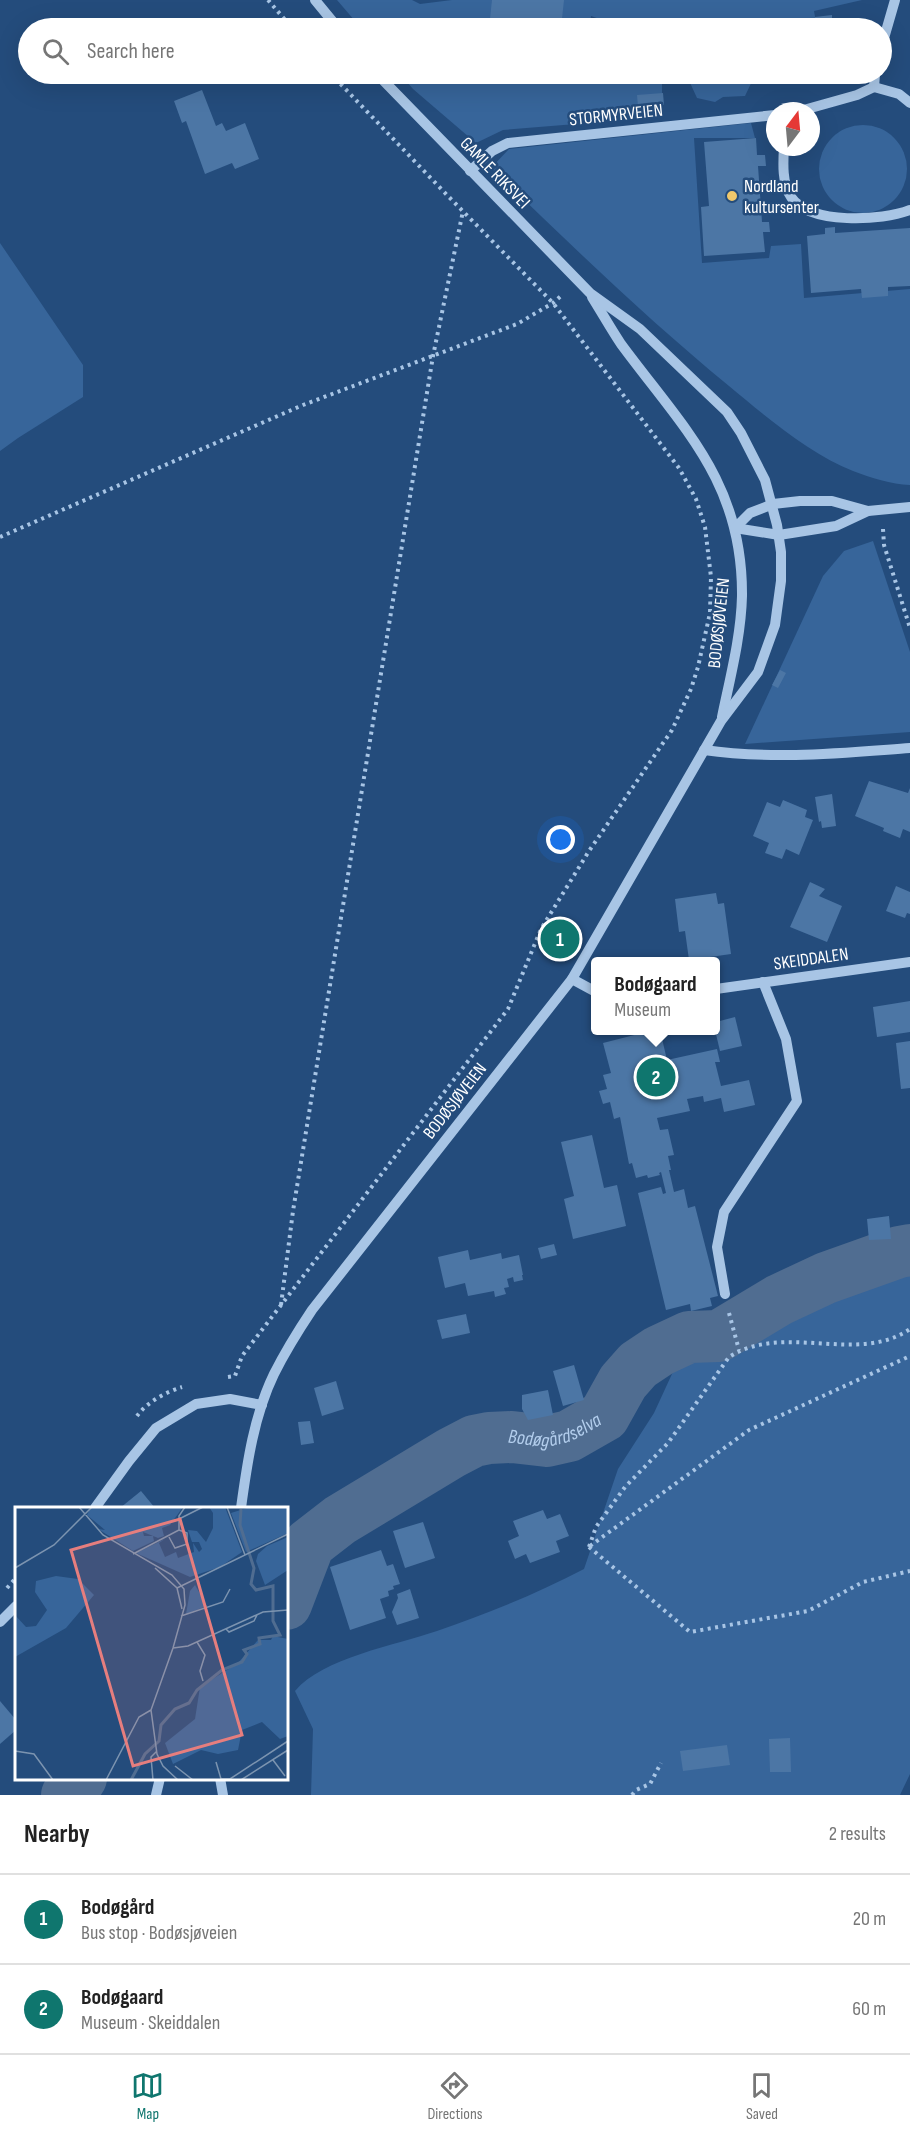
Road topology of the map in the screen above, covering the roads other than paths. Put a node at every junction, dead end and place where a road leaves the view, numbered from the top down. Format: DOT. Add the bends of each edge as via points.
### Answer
graph roads {
  1 [pos="315,0"];
  2 [pos="895,0"];
  3 [pos="330,18"];
  4 [pos="890,18"];
  5 [pos="387,84"];
  6 [pos="874,84"];
  7 [pos="874,87"];
  8 [pos="910,104"];
  9 [pos="820,105"];
  10 [pos="766,116"];
  11 [pos="784,156"];
  12 [pos="470,171"];
  13 [pos="910,210"];
  14 [pos="590,294"];
  15 [pos="773,504"];
  16 [pos="910,507"];
  17 [pos="868,511"];
  18 [pos="735,528"];
  19 [pos="779,535"];
  20 [pos="721,721"];
  21 [pos="910,748"];
  22 [pos="704,750"];
  23 [pos="910,962"];
  24 [pos="572,979"];
  25 [pos="763,982"];
  26 [pos="720,988"];
  27 [pos="591,989"];
  28 [pos="725,1294"];
  29 [pos="262,1405"];
  30 [pos="96,1507"];
  31 [pos="241,1507"];
  32 [pos="15,1607"];
  33 [pos="0,1622"];
  34 [pos="160,1780"];
  35 [pos="220,1780"];
  36 [pos="156,1795"];
  37 [pos="222,1795"];
  1 -- 3 [label="street"];
  2 -- 4 [label="street"];
  5 -- 12 [label="street, GAMLE RIKSVEI"];
  6 -- 7 [label="street"];
  7 -- 8 [label="street" via="898,94"];
  7 -- 9 [label="street"];
  10 -- 12 [label="street, STORMYRVEIEN" via="508,143 492,151"];
  11 -- 13 [label="street" via="784,178 790,197 803,210 872,220"];
  12 -- 14 [label="street, GAMLE RIKSVEI"];
  14 -- 15 [label="street, GAMLE RIKSVEI" via="640,329 727,412 758,463"];
  14 -- 18 [label="street, GAMLE RIKSVEI" via="620,343 699,446 716,477"];
  15 -- 17 [label="street" via="832,501"];
  15 -- 18 [label="street" via="750,513"];
  15 -- 19 [label="street, BODØSJØVEIEN"];
  16 -- 17 [label="street"];
  17 -- 19 [label="street" via="836,526"];
  18 -- 19 [label="street"];
  18 -- 20 [label="street, BODØSJØVEIEN" via="742,597"];
  19 -- 20 [label="street, BODØSJØVEIEN" via="780,601 767,651 758,672"];
  20 -- 22 [label="street, BODØSJØVEIEN"];
  21 -- 22 [label="street" via="772,756"];
  22 -- 24 [label="street, BODØSJØVEIEN"];
  23 -- 25 [label="street, SKEIDDALEN"];
  24 -- 27 [label="street"];
  24 -- 29 [label="street, BODØSJØVEIEN" via="312,1310 278,1367"];
  25 -- 26 [label="street, SKEIDDALEN"];
  25 -- 28 [label="street" via="786,1039 796,1101 724,1212 717,1247"];
  29 -- 30 [label="street" via="230,1399 196,1404 156,1428"];
  29 -- 31 [label="street, BODØSJØVEIEN"];
  32 -- 33 [label="street"];
  34 -- 36 [label="street"];
  35 -- 37 [label="street"];
}
